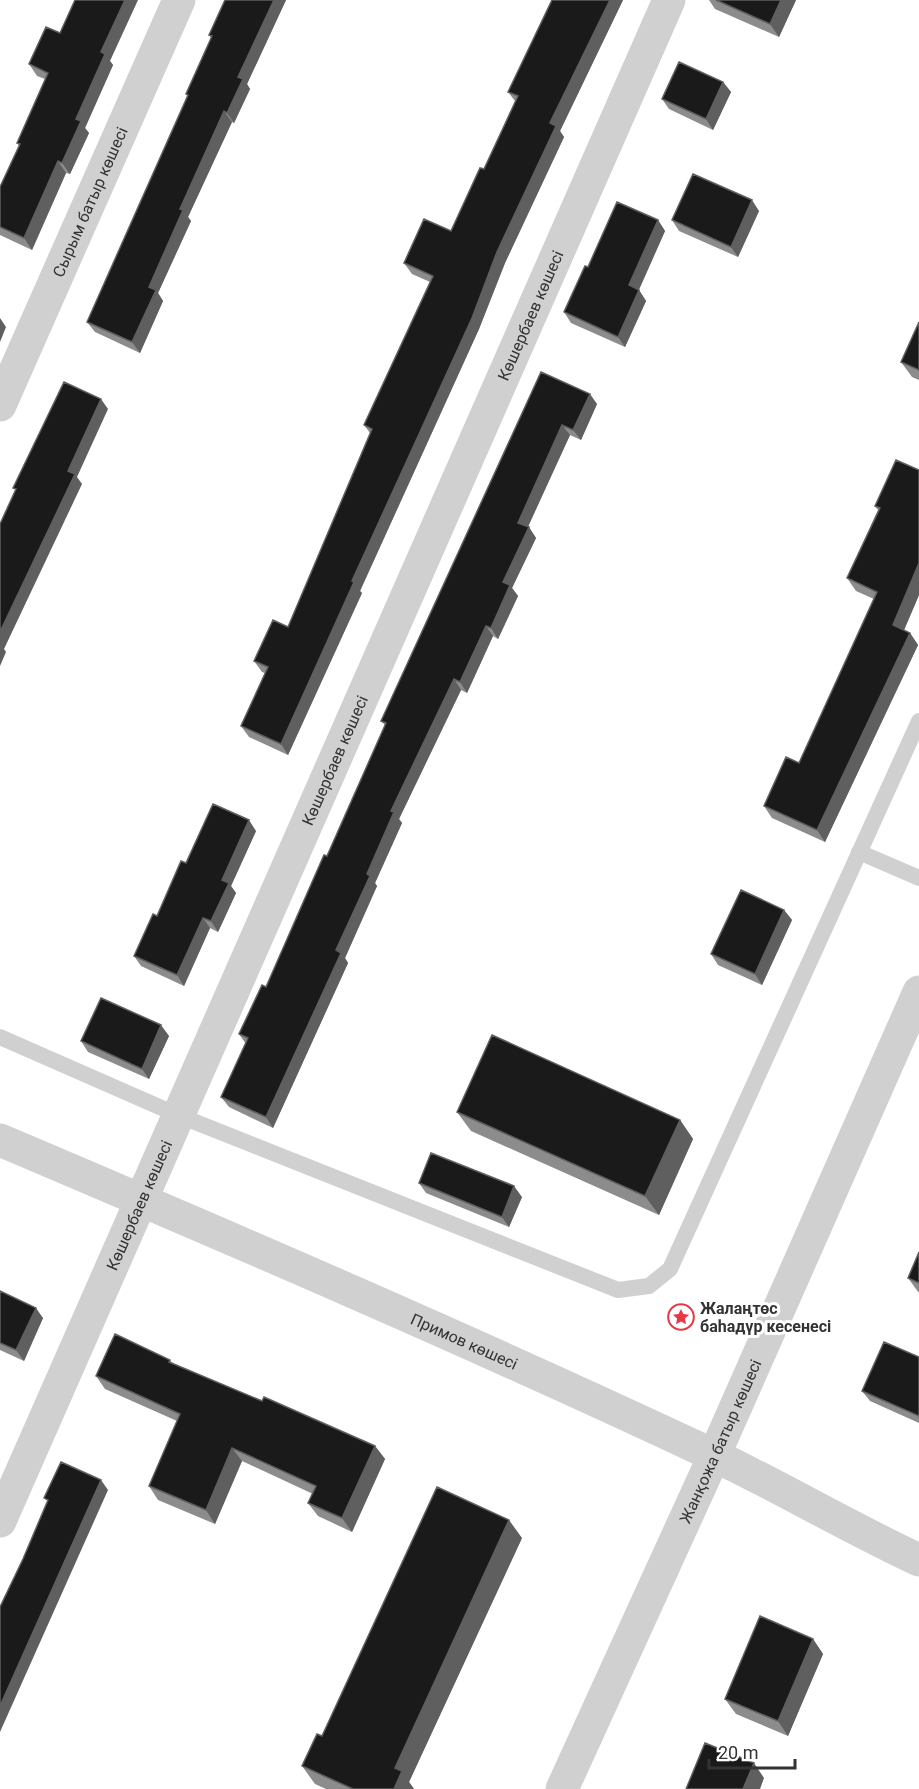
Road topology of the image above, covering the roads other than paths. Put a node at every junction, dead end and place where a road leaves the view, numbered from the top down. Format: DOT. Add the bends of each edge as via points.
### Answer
graph roads {
  1 [pos="179,0"];
  2 [pos="669,0"];
  3 [pos="0,405"];
  4 [pos="919,721"];
  5 [pos="859,852"];
  6 [pos="919,878"];
  7 [pos="919,992"];
  8 [pos="0,1037"];
  9 [pos="180,1116"];
  10 [pos="0,1140"];
  11 [pos="142,1201"];
  12 [pos="714,1456"];
  13 [pos="0,1521"];
  14 [pos="919,1560"];
  15 [pos="562,1789"];
  1 -- 3 [label="street, Сырым батыр көшесі"];
  2 -- 9 [label="street, Көшербаев көшесі"];
  4 -- 5 [label="lane"];
  5 -- 6 [label="lane"];
  5 -- 9 [label="lane" via="670,1269 649,1286 618,1290"];
  7 -- 12 [label="street, Жанқожа батыр көшесі"];
  8 -- 9 [label="lane"];
  9 -- 11 [label="street, Көшербаев көшесі"];
  10 -- 11 [label="street, Примов көшесі"];
  11 -- 12 [label="street, Примов көшесі"];
  11 -- 13 [label="street, Көшербаев көшесі"];
  12 -- 14 [label="street, Примов көшесі" via="845,1526"];
  12 -- 15 [label="street, Жанқожа батыр көшесі"];
}
